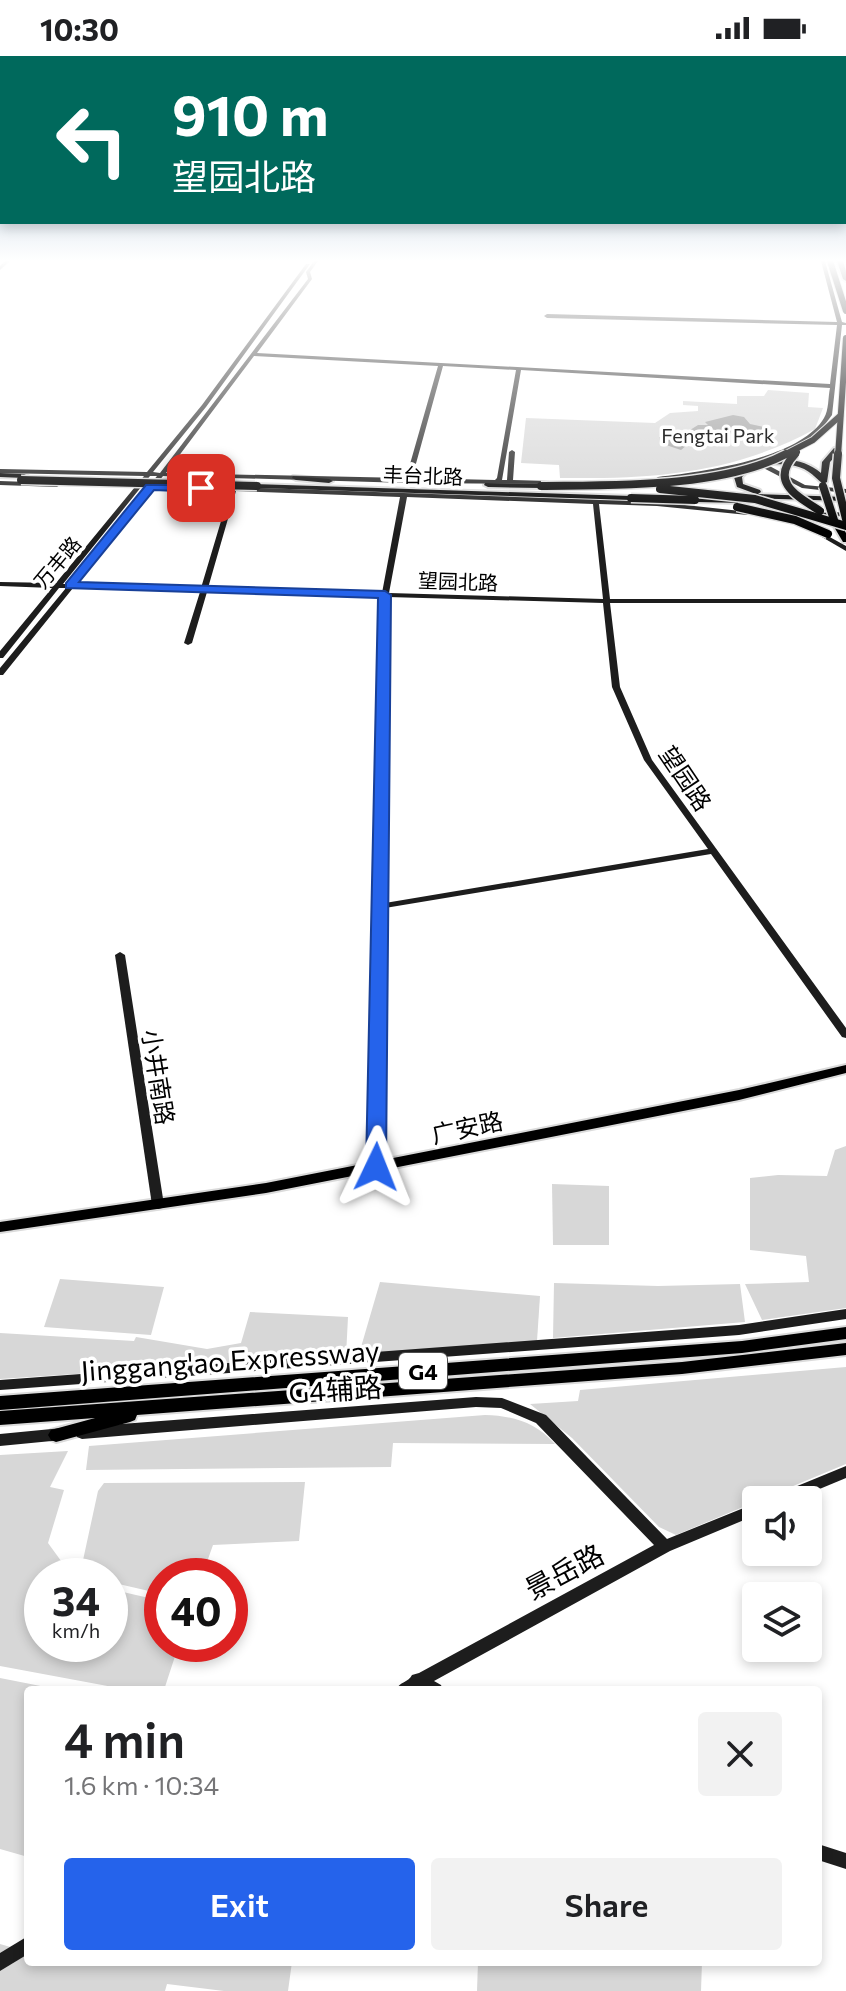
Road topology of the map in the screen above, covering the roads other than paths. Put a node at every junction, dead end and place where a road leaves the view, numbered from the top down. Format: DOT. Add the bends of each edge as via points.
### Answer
graph roads {
  1 [pos="243,351"];
  2 [pos="255,351"];
  3 [pos="839,351"];
  4 [pos="843,351"];
  5 [pos="845,351"];
  6 [pos="253,354"];
  7 [pos="441,365"];
  8 [pos="521,369"];
  9 [pos="832,386"];
  10 [pos="829,415"];
  11 [pos="840,416"];
  12 [pos="839,434"];
  13 [pos="803,448"];
  14 [pos="837,450"];
  15 [pos="753,460"];
  16 [pos="149,474"];
  17 [pos="161,475"];
  18 [pos="219,476"];
  19 [pos="0,477"];
  20 [pos="296,478"];
  21 [pos="665,479"];
  22 [pos="408,481"];
  23 [pos="639,481"];
  24 [pos="496,482"];
  25 [pos="510,482"];
  26 [pos="823,483"];
  27 [pos="257,484"];
  28 [pos="541,486"];
  29 [pos="138,487"];
  30 [pos="150,487"];
  31 [pos="450,487"];
  32 [pos="201,488"];
  33 [pos="233,490"];
  34 [pos="361,490"];
  35 [pos="379,490"];
  36 [pos="846,491"];
  37 [pos="463,493"];
  38 [pos="404,495"];
  39 [pos="632,495"];
  40 [pos="422,496"];
  41 [pos="808,498"];
  42 [pos="694,499"];
  43 [pos="846,501"];
  44 [pos="596,502"];
  45 [pos="657,504"];
  46 [pos="667,504"];
  47 [pos="772,517"];
  48 [pos="846,518"];
  49 [pos="846,526"];
  50 [pos="846,541"];
  51 [pos="846,549"];
  52 [pos="0,584"];
  53 [pos="58,585"];
  54 [pos="70,585"];
  55 [pos="204,587"];
  56 [pos="385,595"];
  57 [pos="607,601"];
  58 [pos="846,601"];
  59 [pos="188,643"];
  60 [pos="0,656"];
  61 [pos="0,673"];
  62 [pos="712,851"];
  63 [pos="382,906"];
  64 [pos="120,955"];
  65 [pos="846,1035"];
  66 [pos="846,1069"];
  67 [pos="376,1167"];
  68 [pos="158,1205"];
  69 [pos="0,1227"];
  70 [pos="846,1314"];
  71 [pos="846,1333"];
  72 [pos="846,1349"];
  73 [pos="0,1385"];
  74 [pos="0,1403"];
  75 [pos="158,1407"];
  76 [pos="0,1418"];
  77 [pos="56,1435"];
  78 [pos="0,1440"];
  79 [pos="846,1472"];
  80 [pos="812,1486"];
  81 [pos="742,1515"];
  82 [pos="665,1546"];
  83 [pos="417,1680"];
  84 [pos="409,1686"];
  85 [pos="428,1686"];
  86 [pos="822,1853"];
  87 [pos="846,1861"];
  88 [pos="24,1947"];
  89 [pos="0,1963"];
  1 -- 16 [label="street, 万丰路"];
  2 -- 6 [label="street, 万丰路"];
  3 -- 9 [label="street"];
  4 -- 12 [label="street"];
  5 -- 11 [label="highway, bridge"];
  6 -- 7 [label="street"];
  6 -- 17 [label="street, 万丰路"];
  7 -- 8 [label="street"];
  7 -- 22 [label="street"];
  8 -- 9 [label="street"];
  8 -- 24 [label="street" via="505,462"];
  8 -- 25 [label="street"];
  9 -- 10 [label="street"];
  10 -- 12 [label="street"];
  10 -- 15 [label="street, 丰台北路" via="816,433"];
  11 -- 13 [label="highway, bridge"];
  11 -- 48 [label="highway, bridge" via="836,478"];
  12 -- 14 [label="street"];
  13 -- 28 [label="highway, bridge" via="685,480"];
  13 -- 48 [label="highway, bridge" via="785,465 787,487 811,506"];
  14 -- 26 [label="highway" via="826,462"];
  15 -- 21 [label="street, 丰台北路"];
  15 -- 36 [label="street" via="804,487"];
  16 -- 17 [label="street, 丰台北路"];
  16 -- 19 [label="street, 丰台北路"];
  16 -- 29 [label="street, 万丰路"];
  17 -- 18 [label="street, 丰台北路"];
  17 -- 30 [label="street, 万丰路"];
  18 -- 20 [label="street, 丰台北路"];
  18 -- 32 [label="street" via="196,482"];
  19 -- 27 [label="highway, 丰台北路, bridge"];
  19 -- 29 [label="street, 丰台北路"];
  20 -- 22 [label="street, 丰台北路"];
  20 -- 35 [label="highway"];
  21 -- 23 [label="street, 丰台北路"];
  21 -- 46 [label="street"];
  22 -- 24 [label="street, 丰台北路"];
  23 -- 25 [label="street, 丰台北路"];
  23 -- 45 [label="street" via="657,488"];
  24 -- 25 [label="street, 丰台北路"];
  26 -- 41 [label="highway, bridge" via="810,467 773,463 738,477 740,485 753,491"];
  26 -- 50 [label="highway, bridge"];
  27 -- 34 [label="highway, 丰台北路"];
  27 -- 35 [label="highway, 丰台北路"];
  28 -- 31 [label="highway"];
  28 -- 49 [label="highway, bridge" via="724,492 766,499"];
  29 -- 30 [label="street, 丰台北路"];
  29 -- 53 [label="street, 万丰路"];
  30 -- 32 [label="street, 丰台北路"];
  30 -- 54 [label="street, 万丰路"];
  31 -- 35 [label="highway, 丰台北路"];
  31 -- 39 [label="highway, 丰台北路"];
  32 -- 33 [label="street, 丰台北路"];
  33 -- 35 [label="street, 丰台北路"];
  33 -- 55 [label="street"];
  34 -- 35 [label="highway"];
  34 -- 37 [label="highway, 丰台北路"];
  35 -- 38 [label="street, 丰台北路"];
  37 -- 39 [label="highway, 丰台北路"];
  37 -- 40 [label="highway"];
  38 -- 40 [label="street, 丰台北路"];
  38 -- 56 [label="street"];
  39 -- 42 [label="highway, bridge"];
  40 -- 44 [label="street, 丰台北路"];
  41 -- 42 [label="highway"];
  41 -- 43 [label="highway"];
  42 -- 43 [label="highway"];
  42 -- 50 [label="highway, bridge" via="776,514"];
  44 -- 45 [label="street, 丰台北路"];
  44 -- 57 [label="street, 望园路"];
  45 -- 46 [label="street, 丰台北路"];
  46 -- 47 [label="street, 丰台北路"];
  47 -- 48 [label="street"];
  47 -- 51 [label="street" via="815,530"];
  52 -- 53 [label="street, 望园北路"];
  53 -- 54 [label="street, 望园北路"];
  53 -- 60 [label="street, 万丰路"];
  54 -- 55 [label="street, 望园北路"];
  54 -- 61 [label="street, 万丰路"];
  55 -- 56 [label="street, 望园北路"];
  55 -- 59 [label="street"];
  56 -- 57 [label="street, 望园北路"];
  56 -- 63 [label="street"];
  57 -- 58 [label="street, 望园北路"];
  57 -- 62 [label="street, 望园路" via="618,696 652,767"];
  62 -- 63 [label="street"];
  62 -- 65 [label="street, 望园路"];
  63 -- 67 [label="street"];
  64 -- 68 [label="street, 小井南路"];
  66 -- 67 [label="highway, 广安路"];
  67 -- 68 [label="highway, 广安路"];
  68 -- 69 [label="highway, 广安路"];
  70 -- 73 [label="street" via="739,1330"];
  71 -- 74 [label="highway, Jinggang'ao Expressway / G4" via="742,1347"];
  72 -- 75 [label="highway, Jinggang'ao Expressway / G4" via="682,1368"];
  75 -- 76 [label="highway, Jinggang'ao Expressway / G4"];
  75 -- 77 [label="highway"];
  77 -- 78 [label="street, G4辅路"];
  77 -- 82 [label="street, G4辅路" via="502,1403 541,1419"];
  79 -- 80 [label="street"];
  81 -- 82 [label="street, 景岳路"];
  82 -- 83 [label="street, 景岳路"];
  83 -- 84 [label="street, 景岳路"];
  83 -- 85 [label="street"];
  86 -- 87 [label="street"];
  88 -- 89 [label="street"];
}
